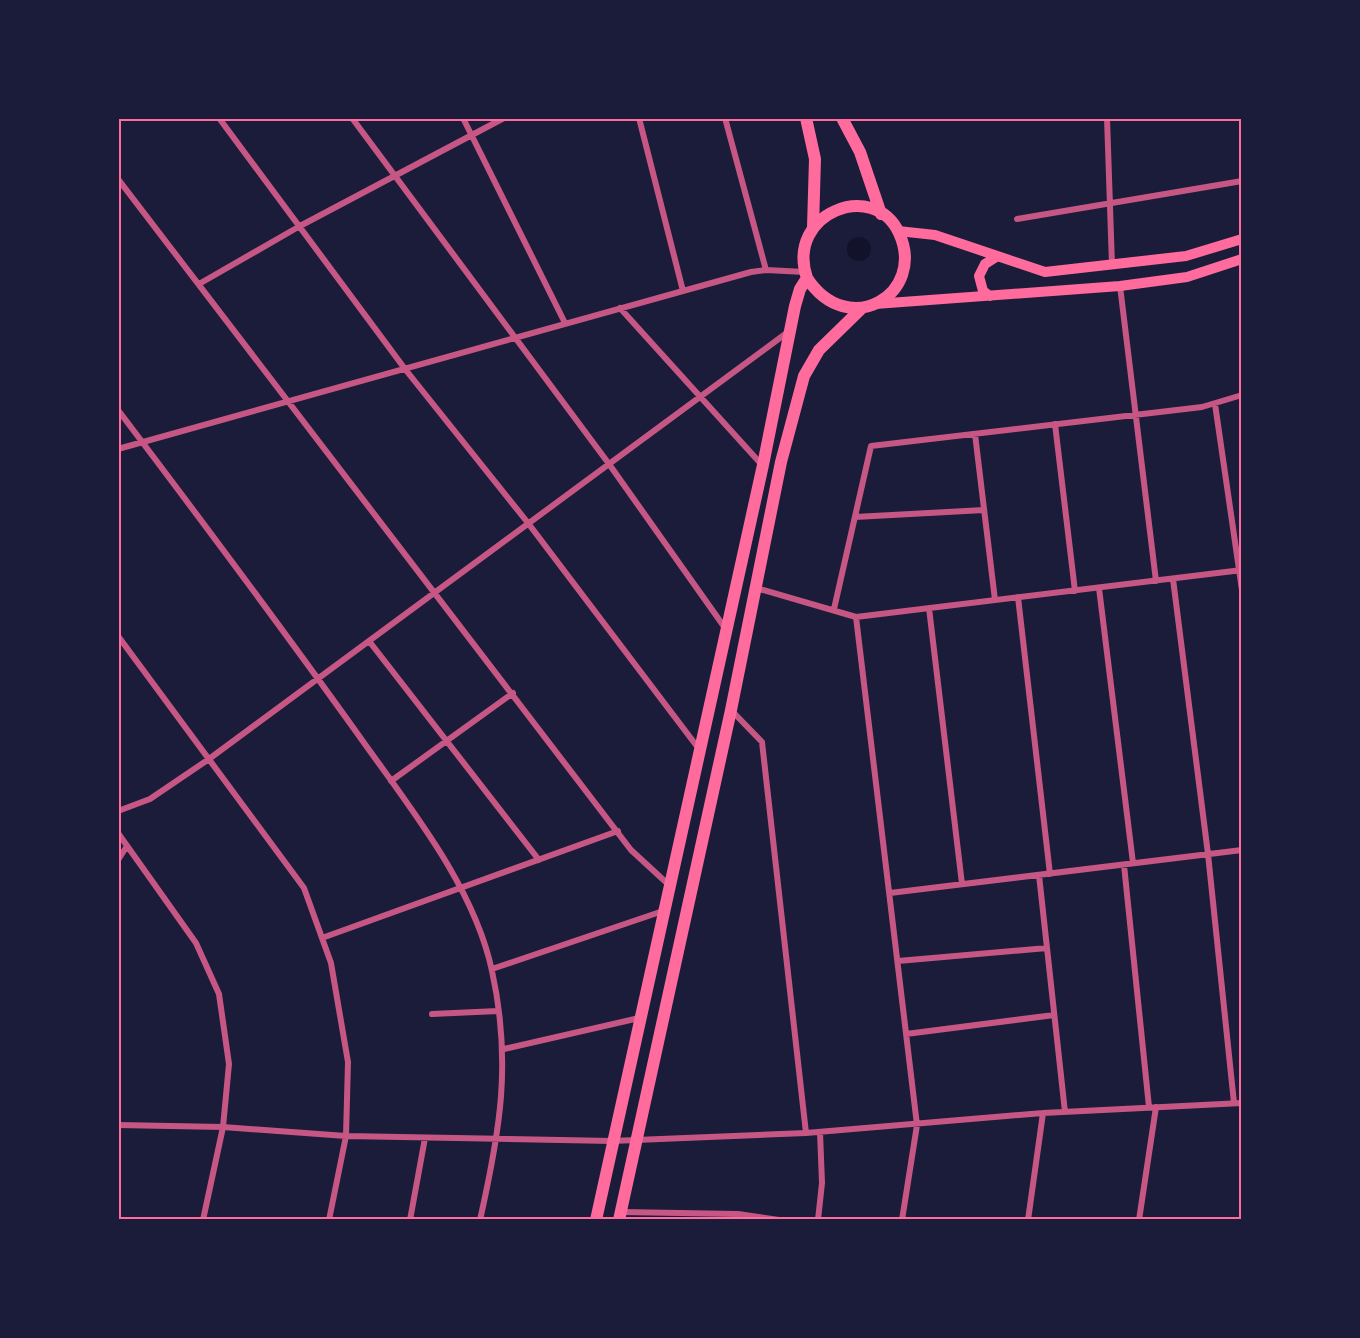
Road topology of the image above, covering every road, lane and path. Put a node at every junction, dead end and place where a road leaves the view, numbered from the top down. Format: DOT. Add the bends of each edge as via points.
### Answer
graph roads {
  1 [pos="219,118"];
  2 [pos="351,118"];
  3 [pos="463,118"];
  4 [pos="504,118"];
  5 [pos="639,118"];
  6 [pos="725,118"];
  7 [pos="842,118"];
  8 [pos="1107,118"];
  9 [pos="806,119"];
  10 [pos="472,136"];
  11 [pos="394,176"];
  12 [pos="118,179"];
  13 [pos="1242,181"];
  14 [pos="1110,202"];
  15 [pos="881,214"];
  16 [pos="1017,219"];
  17 [pos="300,226"];
  18 [pos="813,227"];
  19 [pos="898,231"];
  20 [pos="1242,238"];
  21 [pos="996,257"];
  22 [pos="1242,259"];
  23 [pos="1112,266"];
  24 [pos="766,270"];
  25 [pos="806,275"];
  26 [pos="199,284"];
  27 [pos="1120,286"];
  28 [pos="683,291"];
  29 [pos="990,296"];
  30 [pos="875,304"];
  31 [pos="620,308"];
  32 [pos="862,308"];
  33 [pos="565,323"];
  34 [pos="791,329"];
  35 [pos="516,337"];
  36 [pos="405,369"];
  37 [pos="1242,396"];
  38 [pos="699,397"];
  39 [pos="290,402"];
  40 [pos="1215,404"];
  41 [pos="118,410"];
  42 [pos="1135,415"];
  43 [pos="1055,424"];
  44 [pos="975,434"];
  45 [pos="143,443"];
  46 [pos="118,449"];
  47 [pos="609,464"];
  48 [pos="763,465"];
  49 [pos="984,510"];
  50 [pos="855,517"];
  51 [pos="528,524"];
  52 [pos="1240,570"];
  53 [pos="1173,579"];
  54 [pos="1156,581"];
  55 [pos="756,588"];
  56 [pos="1099,588"];
  57 [pos="1242,590"];
  58 [pos="1075,591"];
  59 [pos="435,592"];
  60 [pos="1018,597"];
  61 [pos="995,600"];
  62 [pos="929,608"];
  63 [pos="834,609"];
  64 [pos="856,617"];
  65 [pos="726,629"];
  66 [pos="118,636"];
  67 [pos="369,641"];
  68 [pos="318,679"];
  69 [pos="513,693"];
  70 [pos="731,710"];
  71 [pos="447,741"];
  72 [pos="699,749"];
  73 [pos="209,759"];
  74 [pos="391,781"];
  75 [pos="118,811"];
  76 [pos="618,831"];
  77 [pos="118,833"];
  78 [pos="127,846"];
  79 [pos="1242,850"];
  80 [pos="1209,854"];
  81 [pos="539,860"];
  82 [pos="118,861"];
  83 [pos="1133,863"];
  84 [pos="1124,865"];
  85 [pos="1050,874"];
  86 [pos="1039,875"];
  87 [pos="963,884"];
  88 [pos="669,885"];
  89 [pos="463,887"];
  90 [pos="890,893"];
  91 [pos="663,911"];
  92 [pos="322,938"];
  93 [pos="1047,948"];
  94 [pos="898,961"];
  95 [pos="492,969"];
  96 [pos="498,1011"];
  97 [pos="432,1014"];
  98 [pos="1054,1015"];
  99 [pos="639,1018"];
  100 [pos="906,1034"];
  101 [pos="504,1049"];
  102 [pos="1238,1103"];
  103 [pos="1153,1107"];
  104 [pos="1065,1112"];
  105 [pos="1043,1113"];
  106 [pos="118,1125"];
  107 [pos="917,1125"];
  108 [pos="223,1127"];
  109 [pos="820,1132"];
  110 [pos="806,1133"];
  111 [pos="346,1136"];
  112 [pos="426,1138"];
  113 [pos="636,1139"];
  114 [pos="498,1140"];
  115 [pos="612,1140"];
  116 [pos="620,1216"];
  117 [pos="737,1217"];
  118 [pos="904,1219"];
  119 [pos="203,1220"];
  120 [pos="329,1220"];
  121 [pos="410,1220"];
  122 [pos="480,1220"];
  123 [pos="596,1220"];
  124 [pos="779,1220"];
  125 [pos="818,1220"];
  126 [pos="1028,1220"];
  127 [pos="1139,1220"];
  1 -- 17 [label="street"];
  2 -- 11 [label="street"];
  3 -- 10 [label="street"];
  4 -- 10 [label="street"];
  5 -- 28 [label="street"];
  6 -- 24 [label="street"];
  7 -- 15 [label="highway" via="860,152"];
  8 -- 14 [label="street"];
  9 -- 18 [label="highway" via="815,159"];
  10 -- 11 [label="street"];
  10 -- 33 [label="street"];
  11 -- 17 [label="street"];
  11 -- 35 [label="street"];
  12 -- 26 [label="street"];
  13 -- 14 [label="street"];
  14 -- 16 [label="street"];
  14 -- 23 [label="street"];
  15 -- 18 [label="highway" via="864,207 845,207 827,214"];
  15 -- 19 [label="highway"];
  17 -- 26 [label="street"];
  17 -- 36 [label="street"];
  18 -- 25 [label="highway" via="803,257"];
  19 -- 21 [label="main road" via="934,235"];
  19 -- 30 [label="highway" via="905,251 903,273 893,292"];
  20 -- 23 [label="main road" via="1186,256"];
  21 -- 23 [label="main road" via="1045,272"];
  21 -- 29 [label="main road" via="985,264 979,276 983,291"];
  22 -- 27 [label="main road" via="1187,277"];
  24 -- 25 [label="street"];
  24 -- 28 [label="street"];
  25 -- 32 [label="highway" via="816,292 830,302 845,308"];
  25 -- 34 [label="highway"];
  26 -- 39 [label="street"];
  27 -- 29 [label="main road"];
  27 -- 42 [label="street"];
  28 -- 31 [label="street"];
  29 -- 30 [label="main road"];
  30 -- 32 [label="highway"];
  31 -- 33 [label="street"];
  31 -- 38 [label="street"];
  32 -- 55 [label="highway" via="819,350 804,376 781,462"];
  33 -- 35 [label="street"];
  34 -- 38 [label="street"];
  34 -- 48 [label="highway"];
  35 -- 36 [label="street"];
  35 -- 47 [label="street"];
  36 -- 39 [label="street"];
  36 -- 51 [label="street"];
  37 -- 40 [label="street"];
  38 -- 47 [label="street"];
  38 -- 48 [label="street"];
  39 -- 45 [label="street"];
  39 -- 59 [label="street"];
  40 -- 42 [label="street"];
  40 -- 52 [label="street"];
  41 -- 45 [label="street"];
  42 -- 43 [label="street"];
  42 -- 54 [label="street"];
  43 -- 44 [label="street"];
  43 -- 58 [label="street"];
  44 -- 49 [label="street"];
  44 -- 50 [label="street" via="872,446"];
  45 -- 46 [label="street"];
  45 -- 68 [label="street"];
  47 -- 51 [label="street"];
  47 -- 65 [label="street"];
  48 -- 65 [label="highway"];
  49 -- 50 [label="street"];
  49 -- 61 [label="street"];
  50 -- 63 [label="street"];
  51 -- 59 [label="street"];
  51 -- 72 [label="street"];
  52 -- 53 [label="street"];
  52 -- 57 [label="street"];
  53 -- 54 [label="street"];
  53 -- 80 [label="street"];
  54 -- 56 [label="street"];
  55 -- 63 [label="street"];
  55 -- 70 [label="highway"];
  56 -- 58 [label="street"];
  56 -- 83 [label="street"];
  58 -- 60 [label="street"];
  59 -- 67 [label="street"];
  59 -- 69 [label="street"];
  60 -- 61 [label="street"];
  60 -- 85 [label="street"];
  61 -- 62 [label="street"];
  62 -- 64 [label="street"];
  62 -- 87 [label="street"];
  63 -- 64 [label="street"];
  64 -- 90 [label="street"];
  65 -- 72 [label="highway"];
  66 -- 73 [label="street"];
  67 -- 68 [label="street"];
  67 -- 71 [label="street"];
  68 -- 73 [label="street"];
  68 -- 74 [label="street"];
  69 -- 71 [label="street"];
  69 -- 76 [label="street"];
  70 -- 110 [label="street" via="762,742"];
  70 -- 113 [label="highway"];
  71 -- 74 [label="street"];
  71 -- 81 [label="street"];
  72 -- 88 [label="highway"];
  73 -- 75 [label="street" via="150,799"];
  73 -- 92 [label="street" via="304,888"];
  74 -- 89 [label="street"];
  76 -- 81 [label="street"];
  76 -- 88 [label="street" via="631,850"];
  77 -- 78 [label="street"];
  78 -- 82 [label="street"];
  78 -- 108 [label="street" via="196,943 219,994 229,1064"];
  79 -- 80 [label="street"];
  80 -- 83 [label="street"];
  80 -- 102 [label="street"];
  81 -- 89 [label="street"];
  83 -- 84 [label="street"];
  84 -- 85 [label="street"];
  84 -- 103 [label="street"];
  85 -- 86 [label="street"];
  86 -- 87 [label="street"];
  86 -- 93 [label="street"];
  87 -- 90 [label="street"];
  88 -- 91 [label="highway"];
  89 -- 92 [label="street"];
  89 -- 95 [label="street"];
  90 -- 94 [label="street"];
  91 -- 95 [label="street"];
  91 -- 99 [label="highway"];
  92 -- 111 [label="street" via="331,963 348,1062"];
  93 -- 94 [label="street"];
  93 -- 98 [label="street"];
  94 -- 100 [label="street"];
  95 -- 96 [label="street"];
  96 -- 97 [label="street"];
  96 -- 101 [label="street"];
  98 -- 100 [label="street"];
  98 -- 104 [label="street"];
  99 -- 101 [label="street"];
  99 -- 115 [label="highway"];
  100 -- 107 [label="street"];
  101 -- 114 [label="street"];
  102 -- 103 [label="street"];
  103 -- 104 [label="street"];
  103 -- 127 [label="street"];
  104 -- 105 [label="street"];
  105 -- 107 [label="street"];
  105 -- 126 [label="street"];
  106 -- 108 [label="street"];
  107 -- 109 [label="street"];
  107 -- 118 [label="street"];
  108 -- 111 [label="street"];
  108 -- 119 [label="street"];
  109 -- 110 [label="street"];
  109 -- 125 [label="street" via="822,1183"];
  110 -- 113 [label="street"];
  111 -- 112 [label="street"];
  111 -- 120 [label="street"];
  112 -- 114 [label="street"];
  112 -- 121 [label="street"];
  113 -- 115 [label="street"];
  113 -- 116 [label="highway"];
  114 -- 115 [label="street"];
  114 -- 122 [label="street"];
  115 -- 123 [label="highway"];
  116 -- 117 [label="street"];
  117 -- 124 [label="street"];
}
